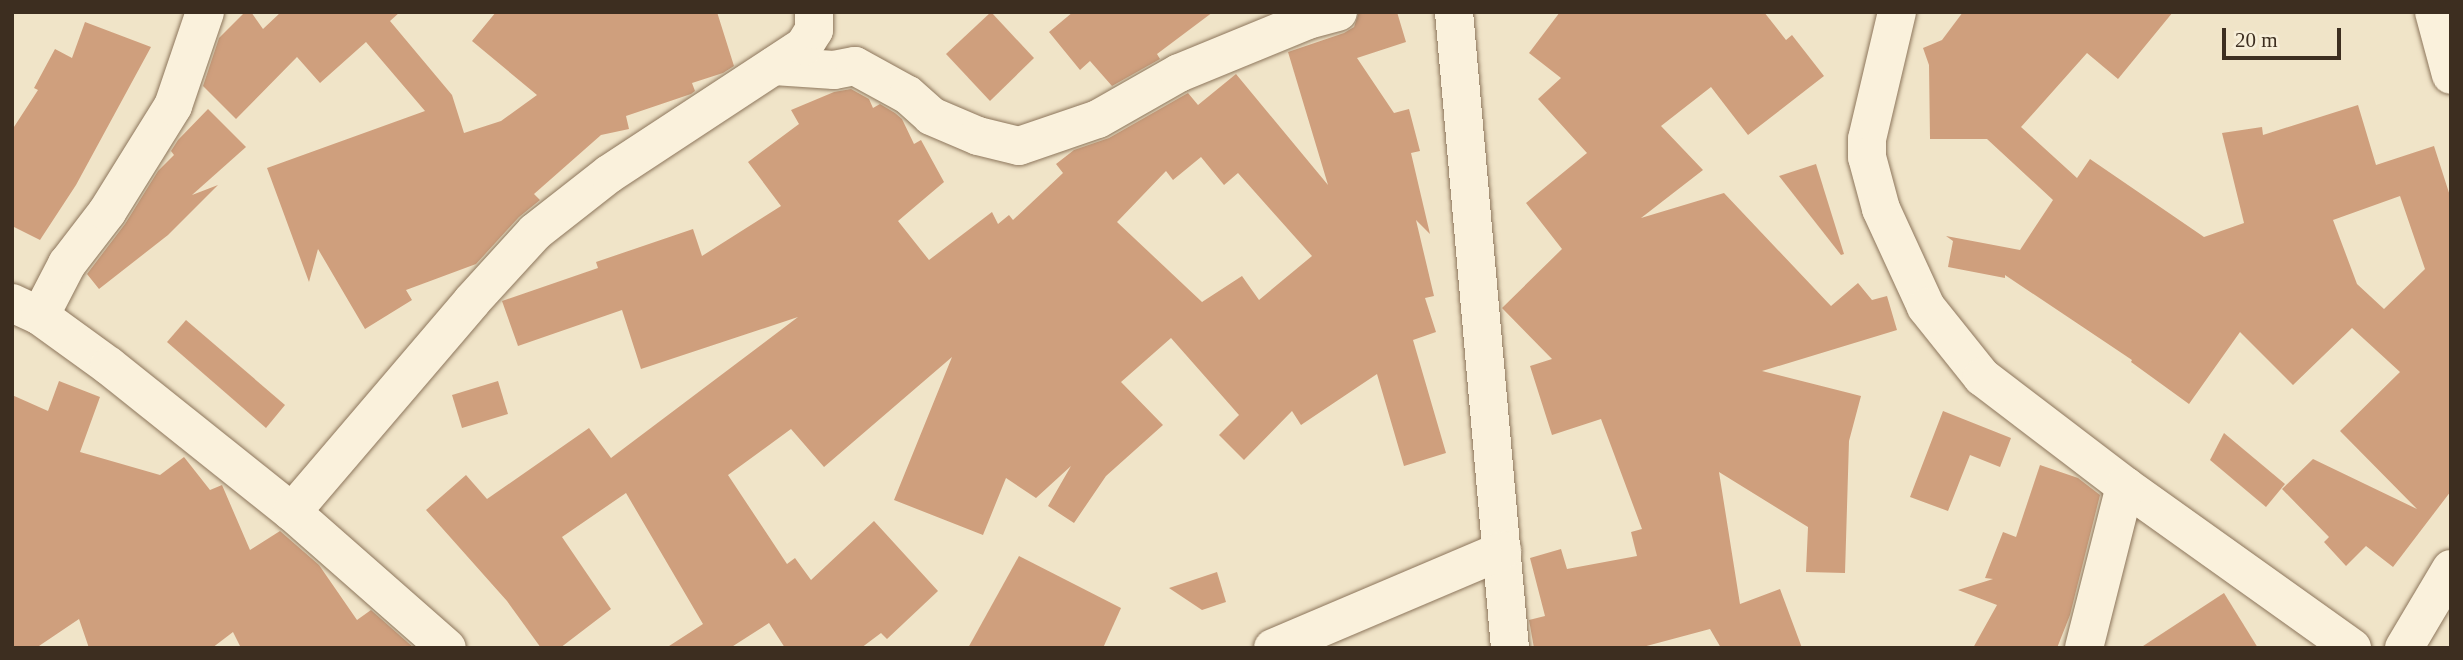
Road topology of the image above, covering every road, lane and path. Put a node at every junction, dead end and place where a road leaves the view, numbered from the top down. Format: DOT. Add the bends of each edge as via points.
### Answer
graph roads {
  1 [pos="205,12"];
  2 [pos="814,12"];
  3 [pos="1338,12"];
  4 [pos="1454,12"];
  5 [pos="1897,12"];
  6 [pos="2434,12"];
  7 [pos="774,66"];
  8 [pos="2451,75"];
  9 [pos="26,310"];
  10 [pos="2125,486"];
  11 [pos="292,512"];
  12 [pos="1502,551"];
  13 [pos="2451,569"];
  14 [pos="447,648"];
  15 [pos="1273,648"];
  16 [pos="1510,648"];
  17 [pos="2084,648"];
  18 [pos="2352,648"];
  19 [pos="2403,648"];
  1 -- 9 [label="street" via="173,106 107,212"];
  2 -- 7 [label="street" via="811,39"];
  3 -- 7 [label="street" via="1179,73 1098,119 1019,146 978,136 931,116 908,95 855,66 835,70"];
  4 -- 12 [label="street"];
  5 -- 10 [label="street" via="1867,139 1867,157 1881,209 1926,307 1982,377"];
  6 -- 8 [label="street"];
  7 -- 11 [label="street" via="609,174 536,232"];
  9 -- 11 [label="street" via="109,366"];
  10 -- 17 [label="street"];
  10 -- 18 [label="street"];
  11 -- 14 [label="street"];
  12 -- 15 [label="street"];
  12 -- 16 [label="street"];
  13 -- 19 [label="street"];
}
